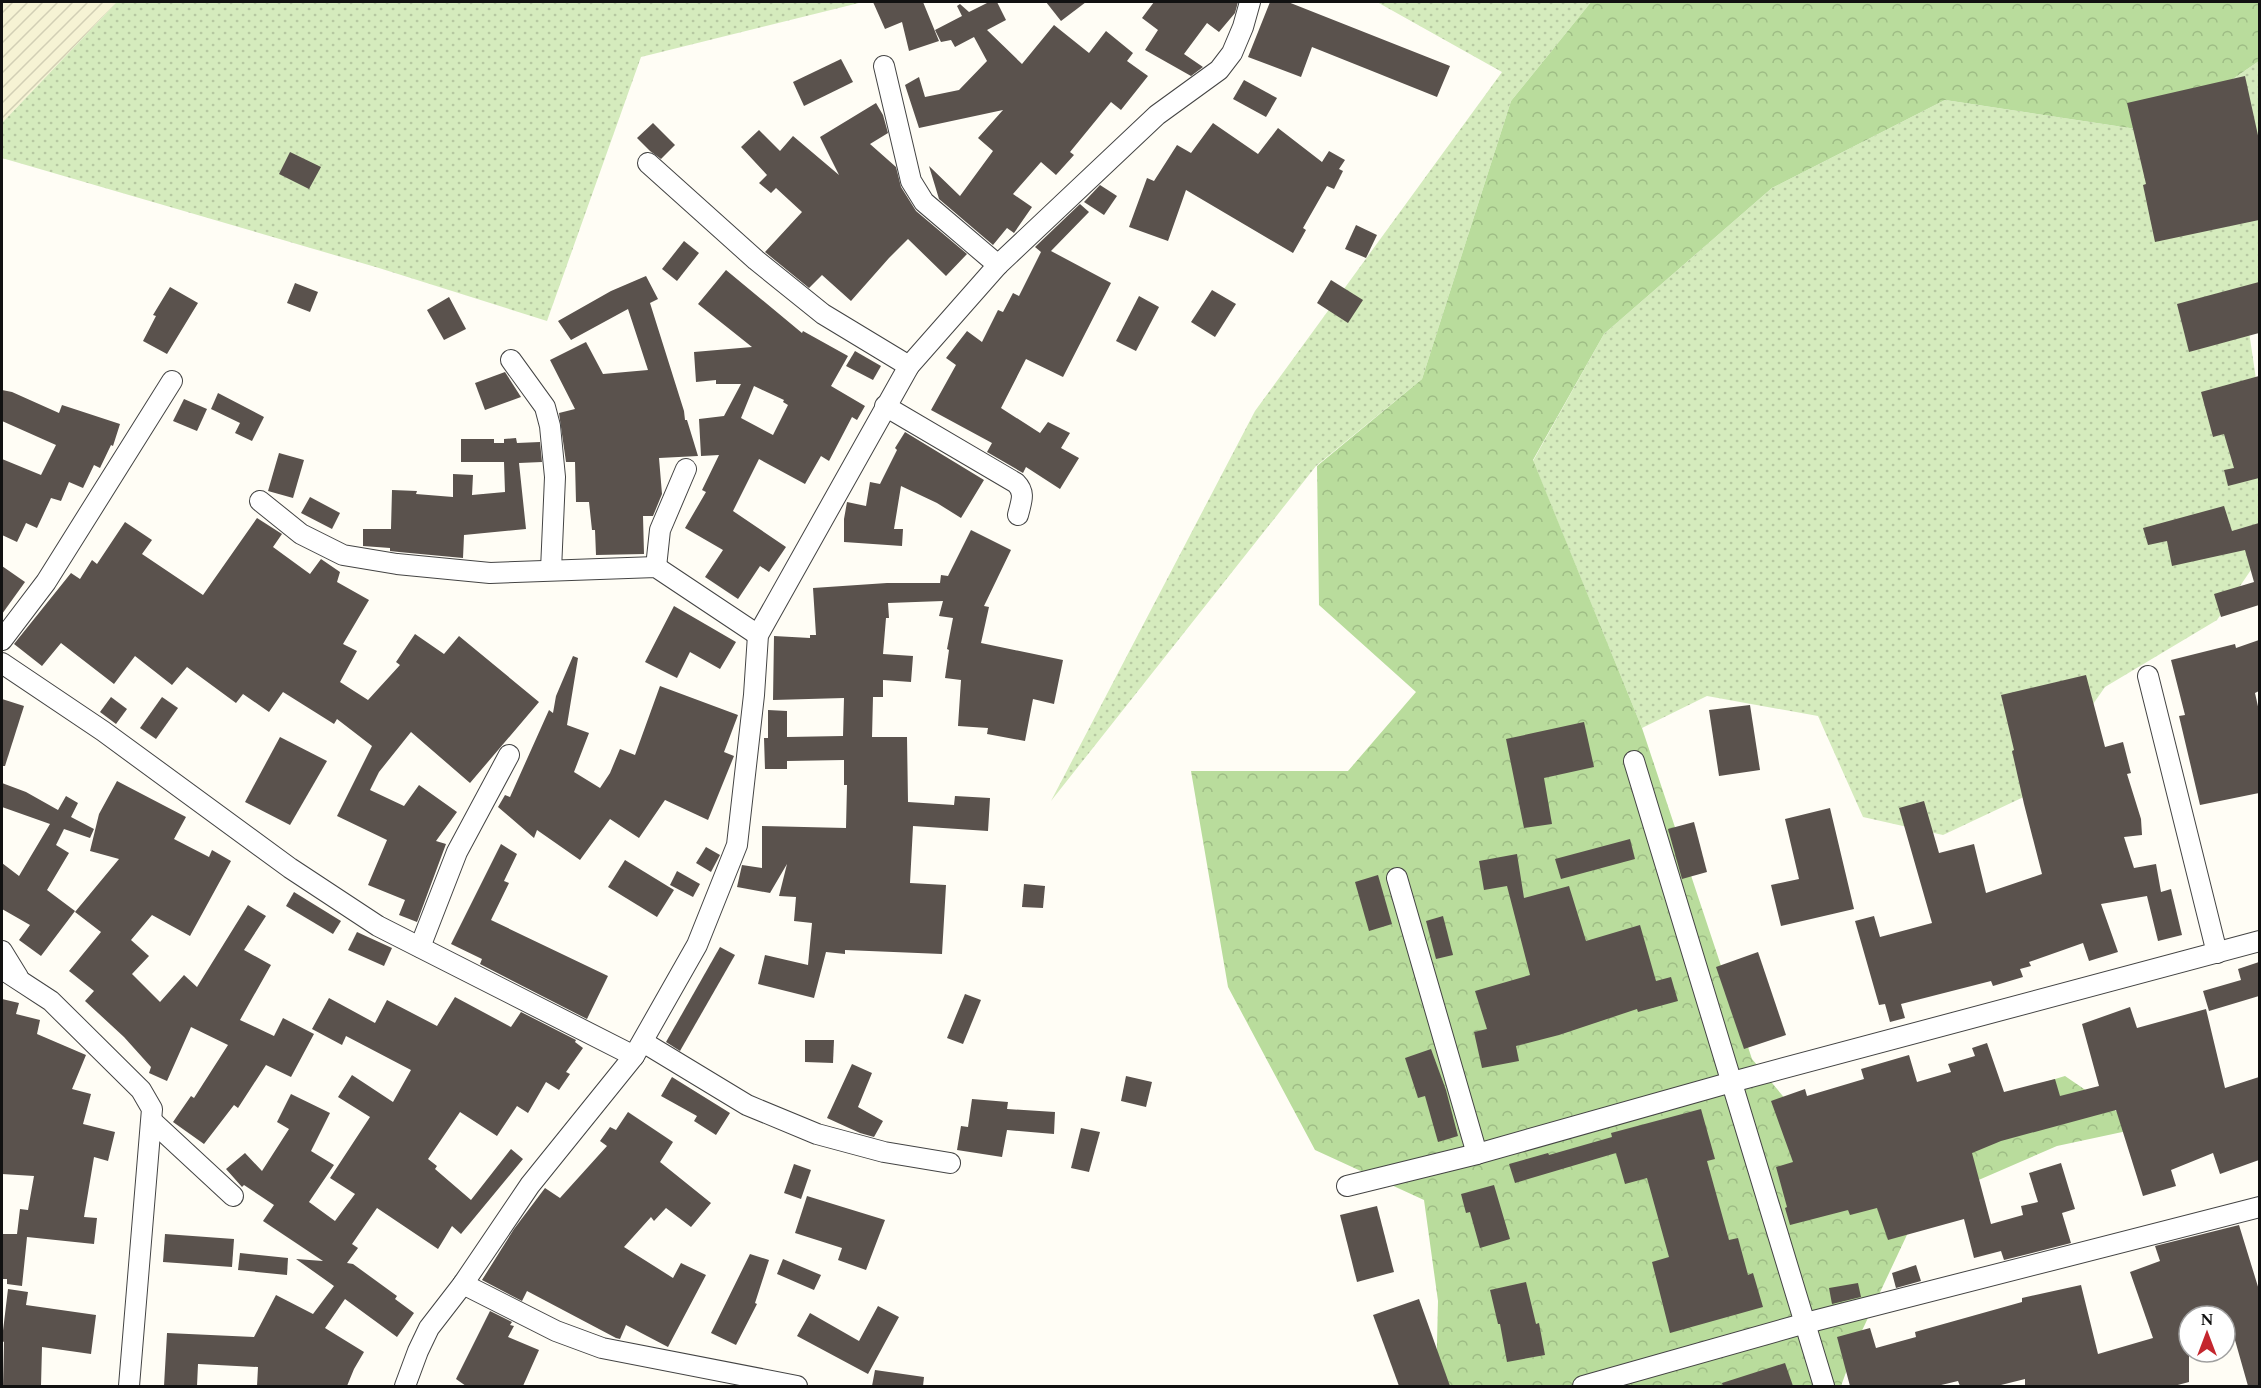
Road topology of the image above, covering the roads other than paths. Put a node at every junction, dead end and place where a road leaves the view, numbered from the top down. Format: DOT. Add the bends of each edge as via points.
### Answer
graph roads {
  1 [pos="1250,2"];
  2 [pos="884,66"];
  3 [pos="648,163"];
  4 [pos="998,265"];
  5 [pos="511,360"];
  6 [pos="909,366"];
  7 [pos="172,381"];
  8 [pos="885,406"];
  9 [pos="686,469"];
  10 [pos="260,501"];
  11 [pos="1018,515"];
  12 [pos="656,567"];
  13 [pos="551,570"];
  14 [pos="758,635"];
  15 [pos="2,640"];
  16 [pos="2,663"];
  17 [pos="2148,676"];
  18 [pos="509,755"];
  19 [pos="1634,761"];
  20 [pos="1397,878"];
  21 [pos="2259,940"];
  22 [pos="420,947"];
  23 [pos="2,951"];
  24 [pos="2217,952"];
  25 [pos="2,969"];
  26 [pos="19,979"];
  27 [pos="639,1049"];
  28 [pos="1732,1082"];
  29 [pos="153,1121"];
  30 [pos="1477,1154"];
  31 [pos="950,1163"];
  32 [pos="1347,1186"];
  33 [pos="233,1196"];
  34 [pos="2259,1207"];
  35 [pos="463,1284"];
  36 [pos="1806,1323"];
  37 [pos="129,1386"];
  38 [pos="405,1386"];
  39 [pos="797,1386"];
  40 [pos="1583,1386"];
  41 [pos="1824,1386"];
  1 -- 4 [label="street" via="1232,53 1219,70 1157,115"];
  2 -- 4 [label="street" via="915,190"];
  3 -- 6 [label="street" via="823,314"];
  4 -- 6 [label="street"];
  5 -- 13 [label="street" via="545,407 550,426 555,477"];
  6 -- 8 [label="street"];
  7 -- 15 [label="street" via="46,582"];
  8 -- 11 [label="street" via="1016,483 1023,494"];
  8 -- 14 [label="street"];
  9 -- 12 [label="street" via="660,530"];
  10 -- 13 [label="street" via="301,534 343,555 490,573"];
  12 -- 13 [label="street"];
  12 -- 14 [label="street"];
  14 -- 27 [label="street" via="737,845 698,945"];
  16 -- 22 [label="street" via="103,730 290,868 378,926"];
  17 -- 24 [label="street"];
  18 -- 22 [label="street" via="457,852"];
  19 -- 28 [label="street"];
  20 -- 30 [label="street"];
  21 -- 24 [label="street"];
  22 -- 27 [label="street"];
  23 -- 26 [label="street"];
  24 -- 28 [label="street"];
  25 -- 26 [label="street"];
  26 -- 29 [label="street" via="51,1001 141,1090 152,1109"];
  27 -- 31 [label="street" via="747,1105 817,1134 884,1152"];
  27 -- 35 [label="street" via="530,1185"];
  28 -- 30 [label="street"];
  28 -- 36 [label="street"];
  29 -- 33 [label="street"];
  29 -- 37 [label="street"];
  30 -- 32 [label="street"];
  34 -- 36 [label="street"];
  35 -- 38 [label="street" via="429,1328"];
  35 -- 39 [label="street" via="556,1331 602,1348"];
  36 -- 40 [label="street"];
  36 -- 41 [label="street"];
}
